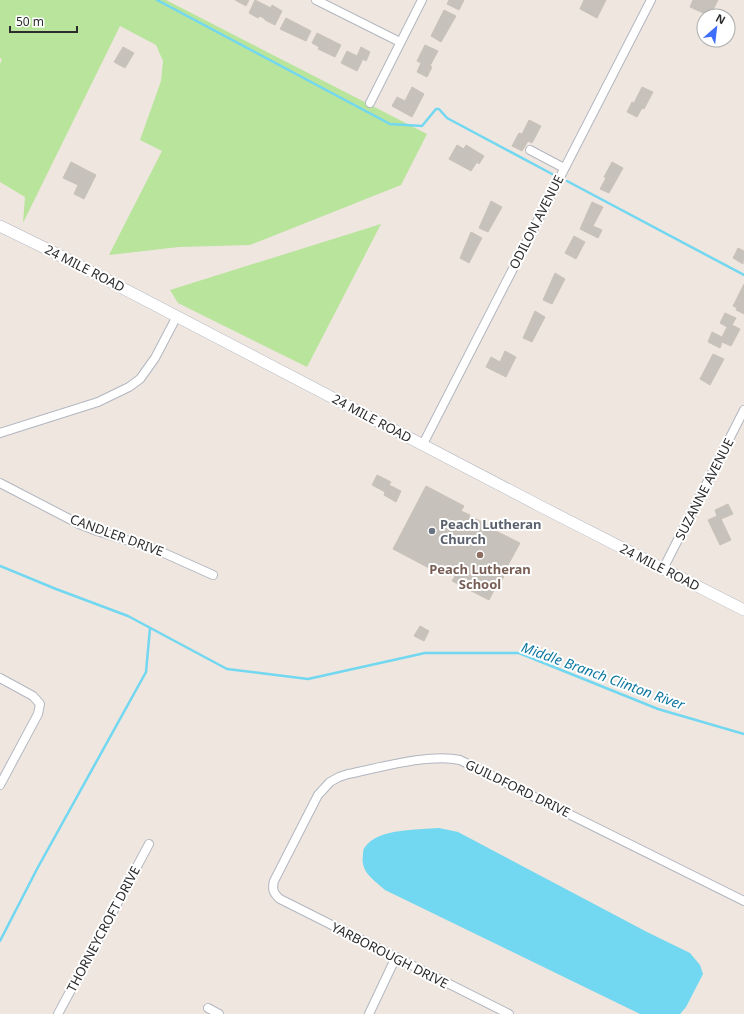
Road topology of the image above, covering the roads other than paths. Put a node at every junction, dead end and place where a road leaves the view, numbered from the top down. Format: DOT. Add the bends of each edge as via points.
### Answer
graph roads {
  1 [pos="316,0"];
  2 [pos="422,0"];
  3 [pos="651,0"];
  4 [pos="400,42"];
  5 [pos="370,103"];
  6 [pos="530,150"];
  7 [pos="564,168"];
  8 [pos="0,226"];
  9 [pos="177,316"];
  10 [pos="744,410"];
  11 [pos="0,433"];
  12 [pos="423,444"];
  13 [pos="0,483"];
  14 [pos="663,569"];
  15 [pos="213,574"];
  16 [pos="744,610"];
  17 [pos="0,678"];
  18 [pos="0,785"];
  19 [pos="149,844"];
  20 [pos="274,893"];
  21 [pos="744,901"];
  22 [pos="396,957"];
  23 [pos="208,1008"];
  24 [pos="58,1014"];
  25 [pos="219,1014"];
  26 [pos="369,1014"];
  27 [pos="509,1014"];
  1 -- 4 [label="street"];
  2 -- 4 [label="street"];
  3 -- 7 [label="street, ODILON AVENUE"];
  4 -- 5 [label="street"];
  6 -- 7 [label="street"];
  7 -- 12 [label="street, ODILON AVENUE"];
  8 -- 9 [label="street, 24 MILE ROAD"];
  9 -- 11 [label="street" via="155,358 140,379 130,387 98,402"];
  9 -- 12 [label="street, 24 MILE ROAD"];
  10 -- 14 [label="street, SUZANNE AVENUE"];
  12 -- 14 [label="street, 24 MILE ROAD"];
  13 -- 15 [label="street, CANDLER DRIVE" via="80,524 155,549"];
  14 -- 16 [label="street, 24 MILE ROAD"];
  17 -- 18 [label="street" via="33,696 40,704 38,714"];
  19 -- 24 [label="street, THORNEYCROFT DRIVE"];
  20 -- 21 [label="street, GUILDFORD DRIVE" via="274,881 313,803 330,782 348,774 406,762 446,758 468,762"];
  20 -- 22 [label="street, YARBOROUGH DRIVE" via="280,899"];
  22 -- 26 [label="street"];
  22 -- 27 [label="street, YARBOROUGH DRIVE"];
  23 -- 25 [label="street"];
}
